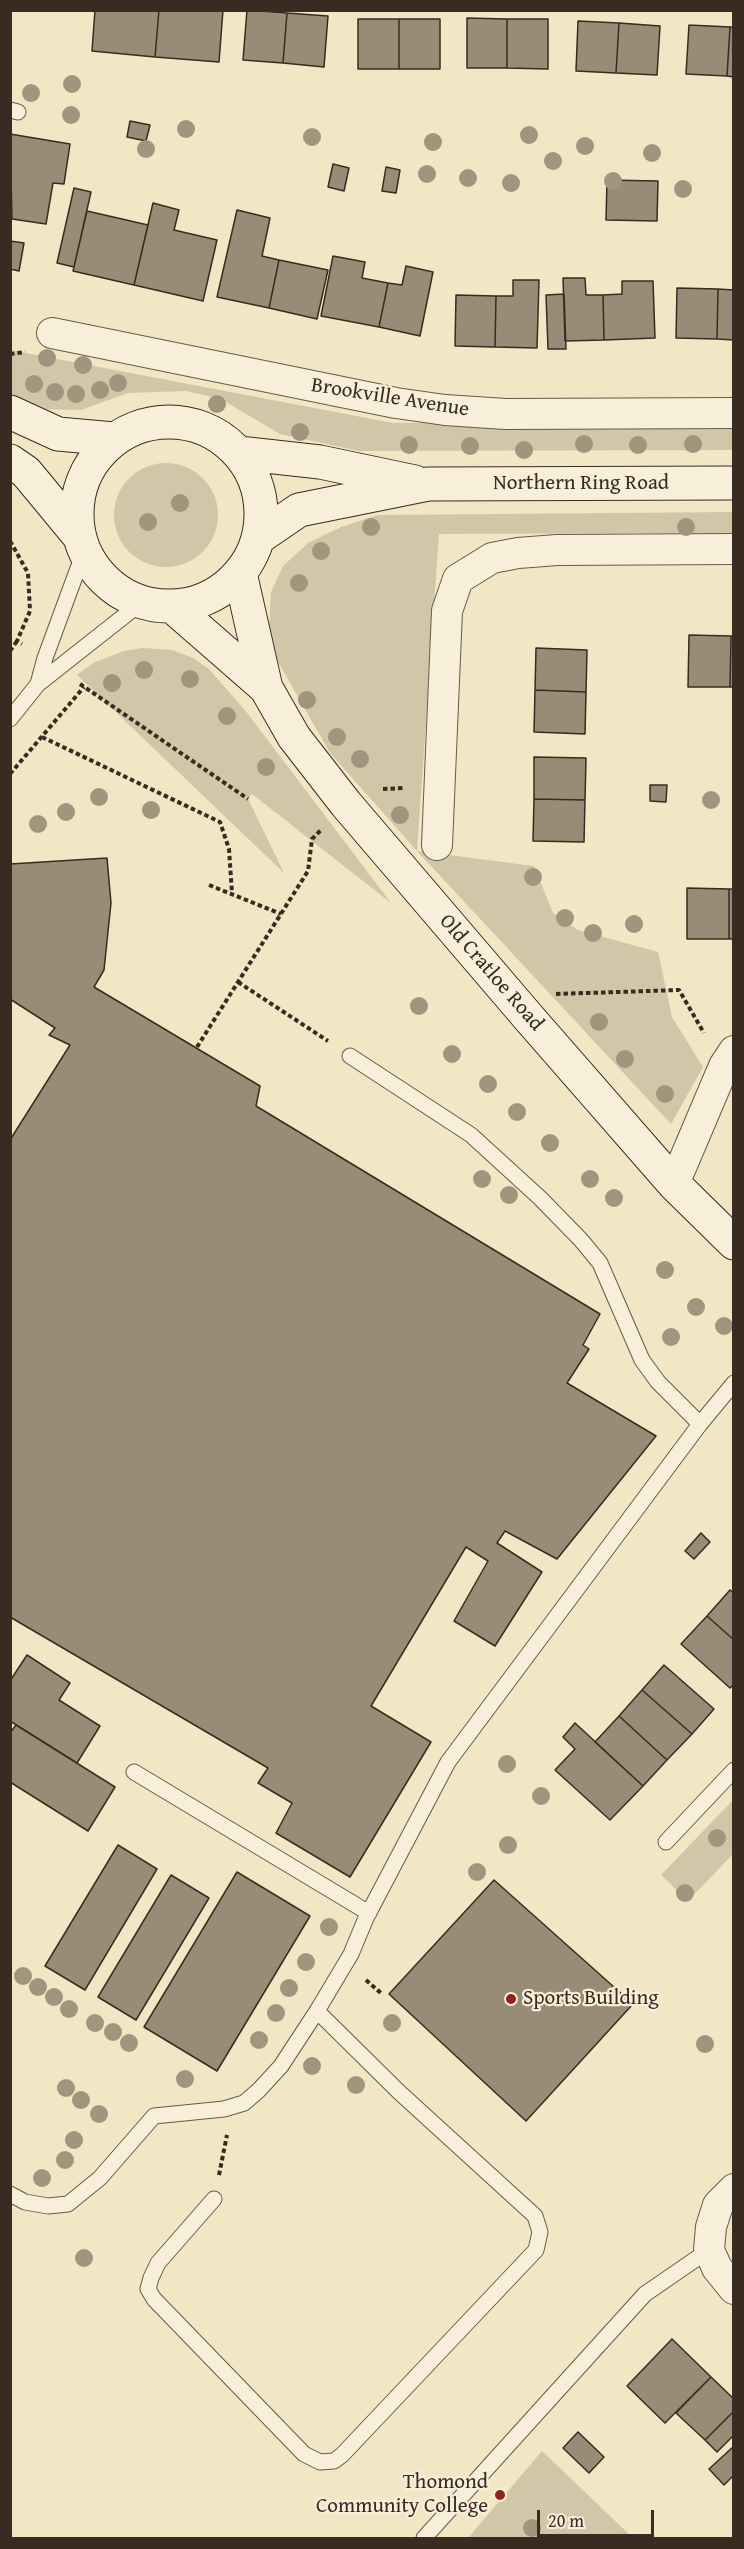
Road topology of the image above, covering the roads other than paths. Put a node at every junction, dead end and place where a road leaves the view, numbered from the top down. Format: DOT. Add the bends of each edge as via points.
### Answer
graph roads {
  1 [pos="52,333"];
  2 [pos="10,412"];
  3 [pos="734,413"];
  4 [pos="114,439"];
  5 [pos="239,453"];
  6 [pos="10,461"];
  7 [pos="734,483"];
  8 [pos="428,484"];
  9 [pos="258,538"];
  10 [pos="81,544"];
  11 [pos="734,549"];
  12 [pos="240,573"];
  13 [pos="157,604"];
  14 [pos="38,684"];
  15 [pos="266,688"];
  16 [pos="10,719"];
  17 [pos="438,845"];
  18 [pos="350,1056"];
  19 [pos="729,1059"];
  20 [pos="674,1184"];
  21 [pos="734,1243"];
  22 [pos="734,1383"];
  23 [pos="700,1424"];
  24 [pos="734,1770"];
  25 [pos="134,1772"];
  26 [pos="666,1842"];
  27 [pos="369,1913"];
  28 [pos="317,2011"];
  29 [pos="734,2189"];
  30 [pos="10,2194"];
  31 [pos="214,2199"];
  32 [pos="709,2250"];
  33 [pos="734,2289"];
  34 [pos="424,2538"];
  1 -- 3 [label="street, Brookville Avenue" via="445,410 506,414"];
  2 -- 4 [label="main road" via="58,434"];
  4 -- 5 [label="main road" via="144,424 179,421 212,432"];
  4 -- 10 [label="main road" via="94,459 81,482 76,510"];
  5 -- 8 [label="main road" via="320,462"];
  5 -- 9 [label="main road" via="259,493"];
  6 -- 10 [label="main road" via="26,472"];
  7 -- 8 [label="main road, Northern Ring Road"];
  8 -- 9 [label="main road" via="299,510"];
  9 -- 12 [label="main road"];
  10 -- 13 [label="main road" via="98,575 118,592"];
  10 -- 14 [label="lane"];
  11 -- 17 [label="street" via="518,553 492,558 458,579 447,611"];
  12 -- 13 [label="main road" via="210,597 191,603"];
  12 -- 15 [label="main road, Old Cratloe Road"];
  13 -- 14 [label="lane"];
  13 -- 15 [label="main road, Old Cratloe Road"];
  14 -- 16 [label="lane"];
  15 -- 20 [label="main road, Old Cratloe Road" via="294,737 346,804"];
  18 -- 23 [label="lane" via="471,1135 581,1240 604,1272 642,1360"];
  19 -- 20 [label="street"];
  20 -- 21 [label="main road, Old Cratloe Road"];
  22 -- 23 [label="lane"];
  23 -- 27 [label="lane" via="448,1762"];
  24 -- 26 [label="lane"];
  25 -- 27 [label="lane"];
  27 -- 28 [label="lane" via="355,1947"];
  28 -- 30 [label="lane" via="281,2066 244,2103 224,2109 154,2116 100,2178 68,2204 36,2204"];
  28 -- 31 [label="lane" via="535,2216 540,2232 536,2250 342,2455 334,2461 320,2462 304,2454 148,2289 158,2263"];
  29 -- 32 [label="street" via="718,2205"];
  32 -- 33 [label="street"];
  32 -- 34 [label="lane" via="645,2294"];
}
